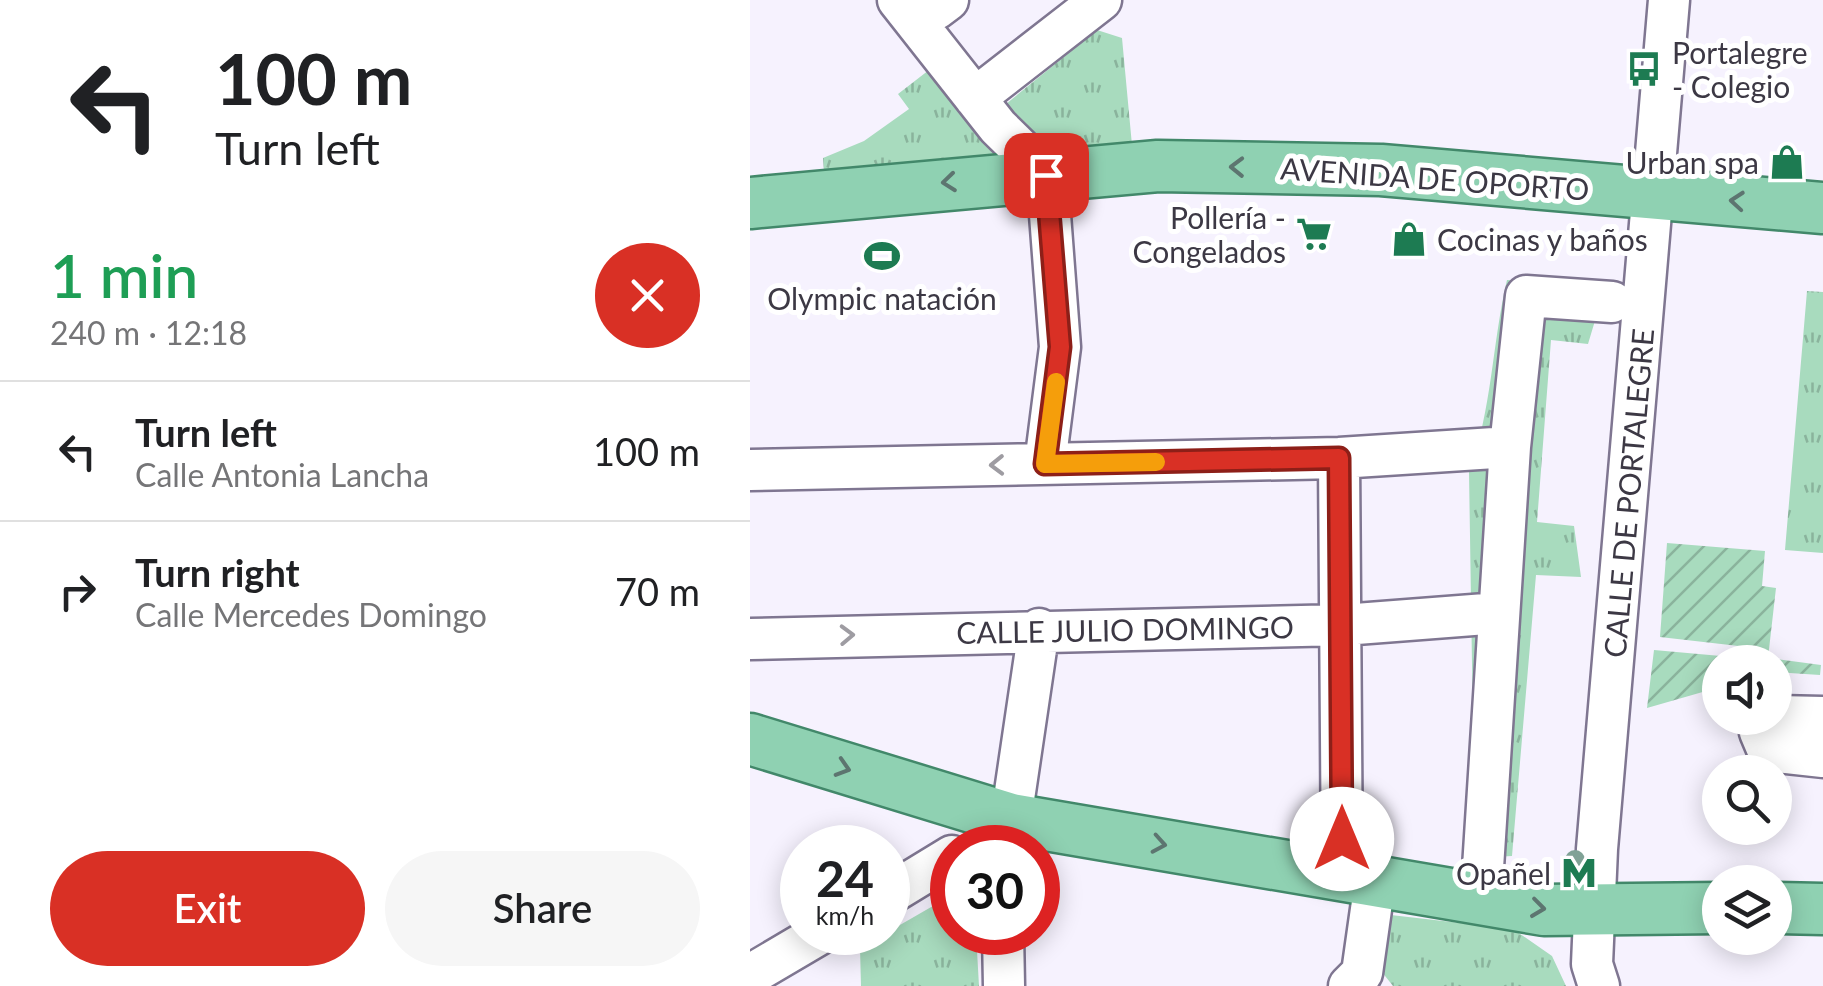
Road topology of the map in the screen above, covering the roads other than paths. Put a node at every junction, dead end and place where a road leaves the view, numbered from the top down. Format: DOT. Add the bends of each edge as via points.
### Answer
graph roads {
  1 [pos="1101,0"];
  2 [pos="1669,0"];
  3 [pos="927,3"];
  4 [pos="975,98"];
  5 [pos="1046,175"];
  6 [pos="1652,193"];
  7 [pos="750,203"];
  8 [pos="1823,208"];
  9 [pos="1612,302"];
  10 [pos="1510,447"];
  11 [pos="1339,458"];
  12 [pos="1045,464"];
  13 [pos="750,470"];
  14 [pos="1499,614"];
  15 [pos="1343,624"];
  16 [pos="1038,629"];
  17 [pos="750,638"];
  18 [pos="1792,716"];
  19 [pos="1823,717"];
  20 [pos="1761,735"];
  21 [pos="755,745"];
  22 [pos="1823,756"];
  23 [pos="975,825"];
  24 [pos="996,825"];
  25 [pos="1060,840"];
  26 [pos="1358,878"];
  27 [pos="1482,900"];
  28 [pos="1702,908"];
  29 [pos="1792,908"];
  30 [pos="1823,908"];
  31 [pos="1595,910"];
  32 [pos="785,955"];
  33 [pos="1004,955"];
  34 [pos="750,976"];
  35 [pos="1005,986"];
  36 [pos="1348,986"];
  37 [pos="1599,986"];
  1 -- 4 [label="street"];
  2 -- 6 [label="street, CALLE DE PORTALEGRE"];
  3 -- 4 [label="street"];
  4 -- 5 [label="street"];
  6 -- 5 [label="main road, AVENIDA DE OPORTO, one-way" via="1381,170 1158,166"];
  5 -- 7 [label="main road, AVENIDA DE OPORTO, one-way"];
  5 -- 12 [label="street" via="1060,347"];
  8 -- 6 [label="main road, AVENIDA DE OPORTO, one-way"];
  6 -- 31 [label="street, CALLE DE PORTALEGRE"];
  9 -- 10 [label="street" via="1526,296"];
  10 -- 11 [label="street"];
  10 -- 14 [label="street"];
  11 -- 12 [label="street"];
  11 -- 15 [label="street"];
  12 -- 13 [label="street, one-way"];
  14 -- 15 [label="street, CALLE JULIO DOMINGO"];
  14 -- 27 [label="street"];
  15 -- 16 [label="street, CALLE JULIO DOMINGO"];
  15 -- 26 [label="street"];
  17 -- 16 [label="street, CALLE JULIO DOMINGO, one-way"];
  16 -- 24 [label="street"];
  18 -- 19 [label="street"];
  20 -- 22 [label="street" via="1768,751"];
  21 -- 23 [label="main road, one-way"];
  25 -- 26 [label="main road, one-way"];
  26 -- 27 [label="main road"];
  26 -- 36 [label="street" via="1362,973"];
  27 -- 31 [label="main road, one-way"];
  28 -- 31 [label="main road"];
  29 -- 30 [label="main road"];
  31 -- 37 [label="street, CALLE DE PORTALEGRE" via="1592,964"];
  32 -- 34 [label="street"];
  33 -- 35 [label="street"];
}
